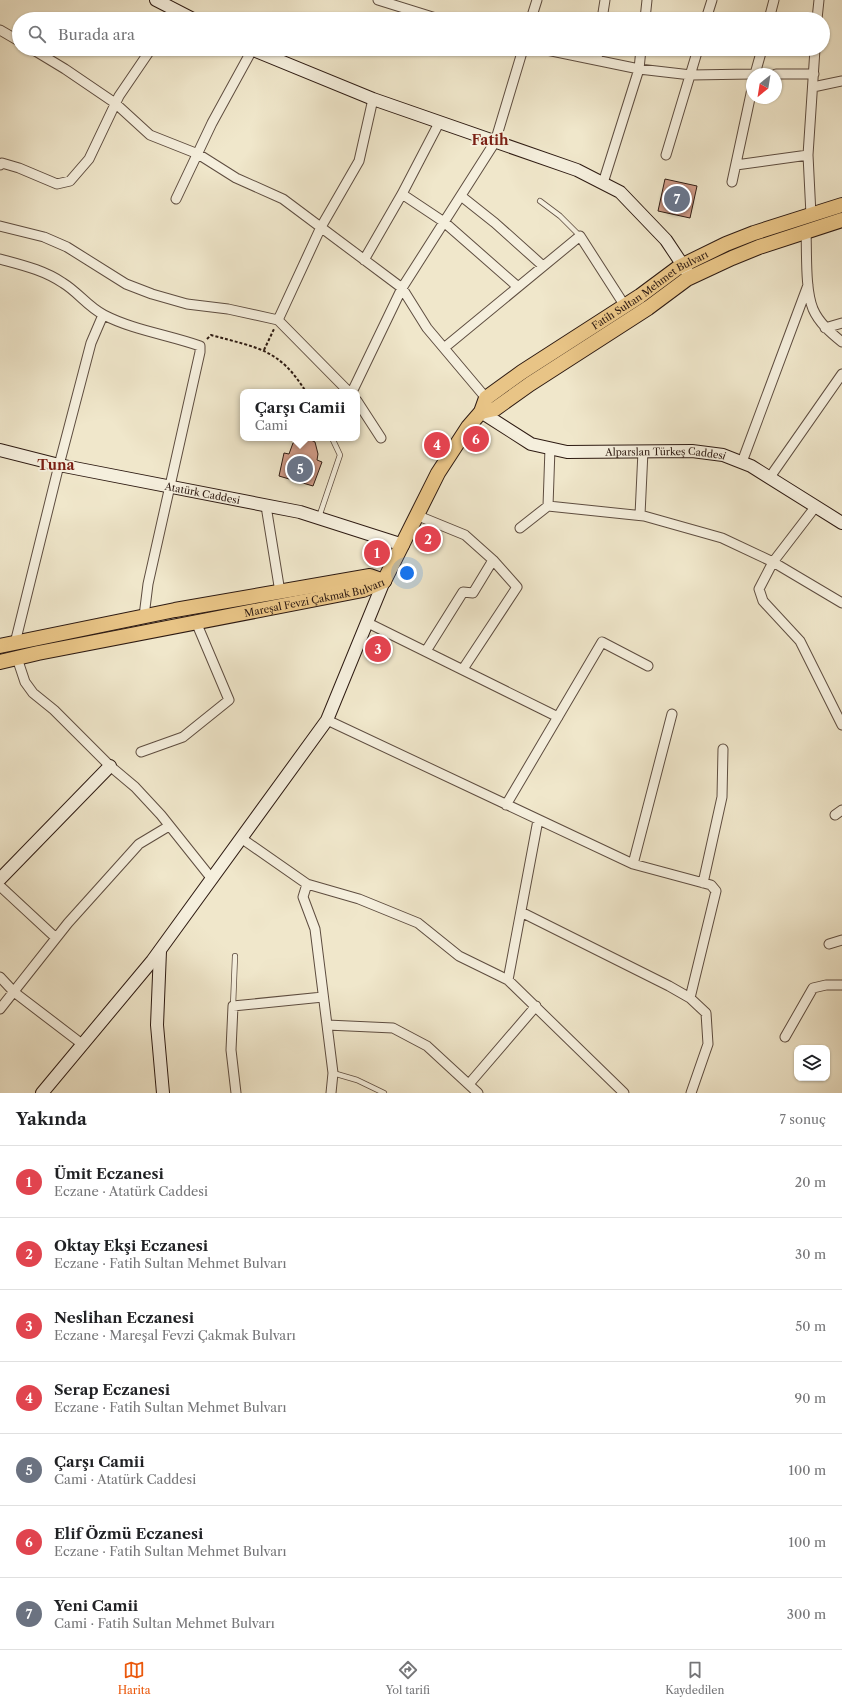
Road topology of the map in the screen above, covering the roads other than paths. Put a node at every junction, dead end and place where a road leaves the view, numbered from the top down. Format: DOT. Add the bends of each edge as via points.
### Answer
graph roads {
  1 [pos="158,0"];
  2 [pos="378,0"];
  3 [pos="537,0"];
  4 [pos="605,0"];
  5 [pos="647,0"];
  6 [pos="712,0"];
  7 [pos="774,0"];
  8 [pos="819,0"];
  9 [pos="171,12"];
  10 [pos="417,12"];
  11 [pos="534,12"];
  12 [pos="603,12"];
  13 [pos="646,12"];
  14 [pos="708,12"];
  15 [pos="771,12"];
  16 [pos="818,12"];
  17 [pos="0,30"];
  18 [pos="12,37"];
  19 [pos="44,56"];
  20 [pos="146,56"];
  21 [pos="248,56"];
  22 [pos="269,56"];
  23 [pos="521,56"];
  24 [pos="577,56"];
  25 [pos="597,56"];
  26 [pos="640,56"];
  27 [pos="696,56"];
  28 [pos="760,56"];
  29 [pos="815,56"];
  30 [pos="597,60"];
  31 [pos="757,68"];
  32 [pos="639,69"];
  33 [pos="746,74"];
  34 [pos="782,74"];
  35 [pos="814,74"];
  36 [pos="691,75"];
  37 [pos="842,81"];
  38 [pos="813,88"];
  39 [pos="373,99"];
  40 [pos="116,103"];
  41 [pos="749,104"];
  42 [pos="439,123"];
  43 [pos="495,142"];
  44 [pos="198,154"];
  45 [pos="666,155"];
  46 [pos="808,155"];
  47 [pos="0,165"];
  48 [pos="736,165"];
  49 [pos="732,182"];
  50 [pos="603,183"];
  51 [pos="402,194"];
  52 [pos="460,196"];
  53 [pos="176,199"];
  54 [pos="540,200"];
  55 [pos="842,205"];
  56 [pos="811,215"];
  57 [pos="842,220"];
  58 [pos="444,222"];
  59 [pos="0,226"];
  60 [pos="320,227"];
  61 [pos="806,232"];
  62 [pos="580,236"];
  63 [pos="0,259"];
  64 [pos="364,260"];
  65 [pos="683,265"];
  66 [pos="543,266"];
  67 [pos="690,278"];
  68 [pos="808,286"];
  69 [pos="518,287"];
  70 [pos="402,288"];
  71 [pos="625,306"];
  72 [pos="102,315"];
  73 [pos="278,320"];
  74 [pos="842,323"];
  75 [pos="825,328"];
  76 [pos="842,342"];
  77 [pos="444,348"];
  78 [pos="842,374"];
  79 [pos="346,389"];
  80 [pos="353,389"];
  81 [pos="486,398"];
  82 [pos="360,405"];
  83 [pos="481,412"];
  84 [pos="381,438"];
  85 [pos="334,441"];
  86 [pos="550,448"];
  87 [pos="0,450"];
  88 [pos="643,451"];
  89 [pos="742,462"];
  90 [pos="59,465"];
  91 [pos="770,477"];
  92 [pos="171,487"];
  93 [pos="266,506"];
  94 [pos="548,506"];
  95 [pos="816,506"];
  96 [pos="419,510"];
  97 [pos="640,515"];
  98 [pos="319,518"];
  99 [pos="842,523"];
  100 [pos="520,528"];
  101 [pos="402,545"];
  102 [pos="493,560"];
  103 [pos="773,562"];
  104 [pos="384,581"];
  105 [pos="280,592"];
  106 [pos="842,603"];
  107 [pos="144,616"];
  108 [pos="196,622"];
  109 [pos="368,623"];
  110 [pos="15,643"];
  111 [pos="0,646"];
  112 [pos="426,651"];
  113 [pos="17,658"];
  114 [pos="0,662"];
  115 [pos="648,666"];
  116 [pos="463,670"];
  117 [pos="672,714"];
  118 [pos="558,716"];
  119 [pos="327,720"];
  120 [pos="842,725"];
  121 [pos="724,749"];
  122 [pos="141,752"];
  123 [pos="110,766"];
  124 [pos="506,805"];
  125 [pos="538,820"];
  126 [pos="169,826"];
  127 [pos="242,838"];
  128 [pos="633,864"];
  129 [pos="0,879"];
  130 [pos="212,879"];
  131 [pos="703,883"];
  132 [pos="307,884"];
  133 [pos="0,886"];
  134 [pos="521,912"];
  135 [pos="56,938"];
  136 [pos="842,940"];
  137 [pos="829,944"];
  138 [pos="160,951"];
  139 [pos="235,956"];
  140 [pos="0,977"];
  141 [pos="508,980"];
  142 [pos="842,985"];
  143 [pos="14,992"];
  144 [pos="324,997"];
  145 [pos="690,998"];
  146 [pos="232,1006"];
  147 [pos="536,1006"];
  148 [pos="0,1009"];
  149 [pos="327,1026"];
  150 [pos="785,1038"];
  151 [pos="82,1044"];
  152 [pos="333,1073"];
  153 [pos="469,1084"];
  154 [pos="42,1093"];
  155 [pos="163,1093"];
  156 [pos="236,1093"];
  157 [pos="330,1093"];
  158 [pos="384,1093"];
  159 [pos="478,1093"];
  160 [pos="624,1093"];
  161 [pos="691,1093"];
  1 -- 9 [label="street"];
  2 -- 10 [label="street"];
  3 -- 11 [label="street"];
  4 -- 12 [label="street"];
  5 -- 13 [label="street"];
  6 -- 14 [label="street"];
  7 -- 15 [label="street"];
  8 -- 16 [label="street"];
  17 -- 18 [label="street"];
  19 -- 40 [label="street"];
  20 -- 40 [label="street"];
  21 -- 44 [label="street"];
  22 -- 39 [label="street"];
  23 -- 43 [label="street"];
  24 -- 30 [label="street"];
  25 -- 30 [label="street"];
  26 -- 32 [label="street"];
  27 -- 36 [label="street"];
  28 -- 31 [label="street"];
  29 -- 35 [label="street"];
  30 -- 32 [label="street"];
  32 -- 36 [label="street"];
  32 -- 50 [label="street"];
  33 -- 36 [label="street"];
  34 -- 35 [label="street"];
  35 -- 38 [label="street"];
  36 -- 45 [label="street"];
  37 -- 38 [label="street"];
  38 -- 46 [label="street"];
  39 -- 42 [label="street"];
  39 -- 60 [label="street" via="359,161"];
  40 -- 44 [label="street" via="150,135"];
  40 -- 47 [label="street" via="88,159 70,181 57,184 19,168 2,163"];
  41 -- 48 [label="street"];
  42 -- 43 [label="street"];
  42 -- 51 [label="street"];
  43 -- 50 [label="street" via="577,170"];
  43 -- 52 [label="street"];
  44 -- 53 [label="street"];
  44 -- 60 [label="street" via="236,178 283,199"];
  46 -- 48 [label="street"];
  46 -- 56 [label="street"];
  48 -- 49 [label="street"];
  50 -- 65 [label="street" via="620,192 666,240"];
  51 -- 58 [label="street"];
  51 -- 64 [label="street"];
  52 -- 58 [label="street"];
  52 -- 66 [label="street"];
  54 -- 62 [label="lane"];
  55 -- 56 [label="main road, Fatih Sultan Mehmet Bulvarı"];
  56 -- 65 [label="main road, Fatih Sultan Mehmet Bulvarı" via="726,244"];
  57 -- 61 [label="main road, Fatih Sultan Mehmet Bulvarı"];
  58 -- 69 [label="street"];
  58 -- 70 [label="street"];
  59 -- 73 [label="street" via="61,244 126,284 152,294 187,304 228,309"];
  60 -- 64 [label="street"];
  60 -- 73 [label="street"];
  61 -- 67 [label="main road, Fatih Sultan Mehmet Bulvarı" via="732,258"];
  61 -- 68 [label="street"];
  62 -- 66 [label="street"];
  62 -- 71 [label="street"];
  63 -- 72 [label="street" via="43,271 64,283"];
  64 -- 70 [label="street"];
  65 -- 67 [label="street"];
  65 -- 71 [label="main road, Fatih Sultan Mehmet Bulvarı"];
  66 -- 69 [label="street"];
  67 -- 83 [label="main road, Fatih Sultan Mehmet Bulvarı" via="495,409"];
  68 -- 75 [label="street" via="813,309"];
  68 -- 89 [label="street"];
  69 -- 77 [label="street"];
  70 -- 77 [label="street" via="427,328"];
  70 -- 80 [label="street"];
  71 -- 81 [label="main road, Fatih Sultan Mehmet Bulvarı"];
  72 -- 90 [label="street" via="91,343"];
  72 -- 92 [label="street" via="200,346"];
  73 -- 79 [label="street"];
  74 -- 75 [label="street"];
  75 -- 76 [label="street"];
  77 -- 81 [label="street"];
  78 -- 91 [label="street"];
  81 -- 83 [label="main road"];
  82 -- 84 [label="street"];
  83 -- 86 [label="street, Alparslan Türkeş Caddesi" via="531,444"];
  83 -- 96 [label="main road" via="438,473"];
  85 -- 98 [label="lane" via="340,454"];
  86 -- 88 [label="street, Alparslan Türkeş Caddesi" via="567,452"];
  86 -- 94 [label="street"];
  87 -- 90 [label="street, Atatürk Caddesi"];
  88 -- 89 [label="street, Alparslan Türkeş Caddesi" via="692,450 723,455"];
  88 -- 97 [label="street"];
  89 -- 91 [label="street, Alparslan Türkeş Caddesi"];
  90 -- 92 [label="street, Atatürk Caddesi"];
  90 -- 110 [label="street"];
  91 -- 95 [label="street, Alparslan Türkeş Caddesi"];
  92 -- 93 [label="street, Atatürk Caddesi"];
  92 -- 107 [label="street" via="148,584"];
  93 -- 98 [label="street, Atatürk Caddesi"];
  93 -- 105 [label="street"];
  94 -- 97 [label="street"];
  94 -- 100 [label="street"];
  95 -- 99 [label="street, Alparslan Türkeş Caddesi"];
  95 -- 103 [label="street"];
  96 -- 101 [label="main road"];
  96 -- 102 [label="street" via="465,535"];
  97 -- 103 [label="street" via="722,538"];
  98 -- 101 [label="street, Atatürk Caddesi"];
  101 -- 104 [label="main road"];
  102 -- 112 [label="street" via="473,592 463,592"];
  102 -- 116 [label="street" via="517,587"];
  103 -- 106 [label="street"];
  103 -- 120 [label="street" via="759,589 763,601 800,641"];
  104 -- 105 [label="main road, Mareşal Fevzi Çakmak Bulvarı" via="370,576"];
  104 -- 108 [label="main road, Mareşal Fevzi Çakmak Bulvarı" via="363,590"];
  104 -- 109 [label="street"];
  105 -- 107 [label="main road, Mareşal Fevzi Çakmak Bulvarı"];
  107 -- 110 [label="main road, Mareşal Fevzi Çakmak Bulvarı"];
  108 -- 113 [label="main road, Mareşal Fevzi Çakmak Bulvarı"];
  108 -- 122 [label="street" via="229,700 183,737"];
  109 -- 112 [label="street"];
  109 -- 119 [label="street"];
  110 -- 111 [label="main road, Mareşal Fevzi Çakmak Bulvarı"];
  112 -- 116 [label="street"];
  113 -- 114 [label="main road, Mareşal Fevzi Çakmak Bulvarı"];
  113 -- 123 [label="street" via="25,682 33,693 54,710"];
  115 -- 118 [label="street" via="602,642"];
  116 -- 118 [label="street"];
  117 -- 128 [label="street"];
  118 -- 124 [label="street"];
  119 -- 124 [label="street"];
  119 -- 127 [label="street"];
  121 -- 131 [label="street" via="722,797"];
  123 -- 126 [label="street" via="135,787"];
  123 -- 129 [label="street"];
  124 -- 125 [label="street"];
  125 -- 128 [label="street"];
  125 -- 134 [label="street"];
  126 -- 130 [label="street"];
  126 -- 135 [label="street" via="139,844"];
  127 -- 130 [label="street"];
  127 -- 132 [label="street"];
  128 -- 131 [label="street"];
  130 -- 138 [label="street"];
  131 -- 145 [label="street" via="711,885 716,891"];
  132 -- 141 [label="street" via="359,899 418,922 459,956"];
  132 -- 144 [label="street" via="303,897 315,928"];
  133 -- 135 [label="street"];
  134 -- 141 [label="street"];
  134 -- 145 [label="street"];
  135 -- 143 [label="street"];
  136 -- 137 [label="street"];
  138 -- 151 [label="street"];
  138 -- 155 [label="street" via="157,1025"];
  139 -- 146 [label="lane"];
  140 -- 143 [label="street"];
  141 -- 147 [label="street"];
  142 -- 150 [label="street" via="813,988"];
  143 -- 148 [label="street"];
  143 -- 151 [label="street"];
  144 -- 146 [label="street"];
  144 -- 149 [label="street"];
  145 -- 161 [label="street" via="706,1013 708,1044"];
  146 -- 156 [label="street" via="231,1050"];
  147 -- 153 [label="street"];
  147 -- 160 [label="street"];
  149 -- 152 [label="street"];
  149 -- 153 [label="street" via="393,1028 427,1046"];
  151 -- 154 [label="street"];
  152 -- 157 [label="street"];
  152 -- 158 [label="lane" via="357,1080"];
  153 -- 159 [label="street"];
}
